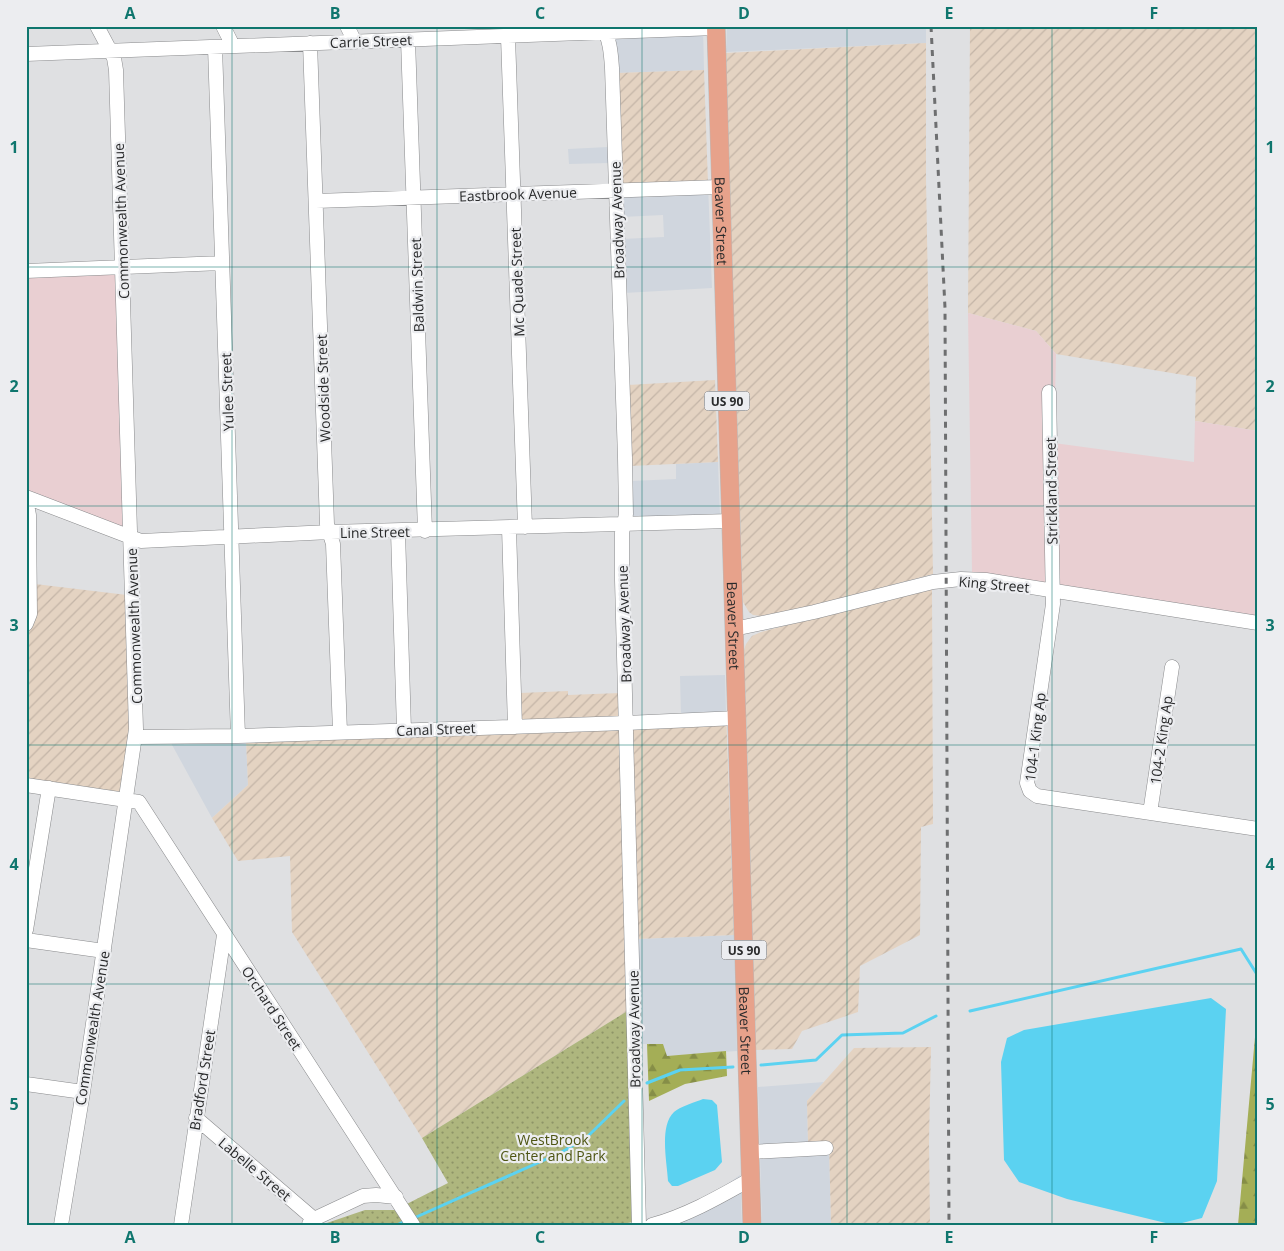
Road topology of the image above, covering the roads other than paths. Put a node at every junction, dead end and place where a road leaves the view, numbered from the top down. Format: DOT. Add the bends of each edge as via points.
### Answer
graph roads {
  1 [pos="97,26"];
  2 [pos="223,26"];
  3 [pos="347,26"];
  4 [pos="716,27"];
  5 [pos="604,29"];
  6 [pos="477,32"];
  7 [pos="508,37"];
  8 [pos="408,40"];
  9 [pos="355,42"];
  10 [pos="310,43"];
  11 [pos="233,46"];
  12 [pos="215,47"];
  13 [pos="111,51"];
  14 [pos="26,54"];
  15 [pos="719,187"];
  16 [pos="616,191"];
  17 [pos="514,194"];
  18 [pos="413,198"];
  19 [pos="316,201"];
  20 [pos="222,263"];
  21 [pos="122,267"];
  22 [pos="26,271"];
  23 [pos="1049,392"];
  24 [pos="26,499"];
  25 [pos="731,521"];
  26 [pos="624,524"];
  27 [pos="525,527"];
  28 [pos="510,528"];
  29 [pos="425,531"];
  30 [pos="330,532"];
  31 [pos="398,532"];
  32 [pos="232,536"];
  33 [pos="131,537"];
  34 [pos="1052,590"];
  35 [pos="1258,623"];
  36 [pos="26,624"];
  37 [pos="734,630"];
  38 [pos="1172,667"];
  39 [pos="737,718"];
  40 [pos="626,723"];
  41 [pos="514,727"];
  42 [pos="404,730"];
  43 [pos="340,732"];
  44 [pos="238,736"];
  45 [pos="135,737"];
  46 [pos="26,785"];
  47 [pos="49,788"];
  48 [pos="126,799"];
  49 [pos="1150,814"];
  50 [pos="1258,829"];
  51 [pos="26,930"];
  52 [pos="224,935"];
  53 [pos="26,940"];
  54 [pos="104,951"];
  55 [pos="26,1084"];
  56 [pos="83,1092"];
  57 [pos="196,1118"];
  58 [pos="826,1148"];
  59 [pos="750,1152"];
  60 [pos="751,1179"];
  61 [pos="396,1197"];
  62 [pos="311,1222"];
  63 [pos="62,1225"];
  64 [pos="180,1225"];
  65 [pos="413,1225"];
  66 [pos="639,1225"];
  67 [pos="652,1225"];
  68 [pos="752,1225"];
  1 -- 13 [label="street, Commonwealth Avenue"];
  2 -- 11 [label="street"];
  3 -- 9 [label="street"];
  4 -- 5 [label="street, Carrie Street"];
  4 -- 15 [label="main road, Beaver Street / US 90"];
  5 -- 7 [label="street, Carrie Street"];
  5 -- 16 [label="street, Broadway Avenue" via="612,68"];
  6 -- 7 [label="street, Carrie Street"];
  6 -- 8 [label="street, Carrie Street"];
  7 -- 17 [label="street, Mc Quade Street"];
  8 -- 9 [label="street, Carrie Street"];
  8 -- 18 [label="street, Baldwin Street"];
  9 -- 10 [label="street, Carrie Street"];
  10 -- 11 [label="street, Carrie Street"];
  10 -- 19 [label="street, Woodside Street"];
  11 -- 12 [label="street, Carrie Street"];
  12 -- 13 [label="street, Carrie Street"];
  12 -- 20 [label="street, Yulee Street"];
  13 -- 14 [label="street, Carrie Street"];
  13 -- 21 [label="street, Commonwealth Avenue" via="116,70"];
  15 -- 16 [label="street, Eastbrook Avenue"];
  15 -- 25 [label="main road, Beaver Street / US 90"];
  16 -- 17 [label="street, Eastbrook Avenue"];
  16 -- 26 [label="street, Broadway Avenue" via="625,458"];
  17 -- 18 [label="street, Eastbrook Avenue"];
  17 -- 27 [label="street, Mc Quade Street"];
  18 -- 19 [label="street, Eastbrook Avenue"];
  18 -- 29 [label="street, Baldwin Street"];
  19 -- 30 [label="street, Woodside Street" via="327,524"];
  20 -- 21 [label="street"];
  20 -- 32 [label="street, Yulee Street"];
  21 -- 22 [label="street"];
  21 -- 33 [label="street, Commonwealth Avenue"];
  23 -- 34 [label="street, Strickland Street"];
  24 -- 33 [label="street, Line Street"];
  24 -- 36 [label="street" via="30,614"];
  25 -- 26 [label="street, Line Street"];
  25 -- 37 [label="main road, Beaver Street / US 90"];
  26 -- 27 [label="street, Line Street"];
  26 -- 40 [label="street, Broadway Avenue" via="622,580"];
  27 -- 28 [label="street, Line Street"];
  28 -- 29 [label="street, Line Street"];
  28 -- 41 [label="street"];
  29 -- 31 [label="street, Line Street"];
  30 -- 31 [label="street, Line Street"];
  30 -- 32 [label="street, Line Street"];
  30 -- 43 [label="street, Woodside Street"];
  31 -- 42 [label="street"];
  32 -- 33 [label="street, Line Street" via="141,540"];
  32 -- 44 [label="street, Yulee Street"];
  33 -- 45 [label="street, Commonwealth Avenue"];
  34 -- 35 [label="street, King Street"];
  34 -- 37 [label="street, King Street" via="986,580 947,580"];
  34 -- 49 [label="street, 104-1 King Ap" via="1053,604 1027,782 1030,791 1037,796"];
  37 -- 39 [label="main road, Beaver Street / US 90"];
  38 -- 49 [label="street, 104-2 King Ap"];
  39 -- 40 [label="street, Canal Street"];
  39 -- 59 [label="main road, Beaver Street / US 90"];
  40 -- 41 [label="street, Canal Street"];
  40 -- 66 [label="street, Broadway Avenue"];
  41 -- 42 [label="street, Canal Street"];
  42 -- 43 [label="street, Canal Street"];
  43 -- 44 [label="street, Canal Street"];
  44 -- 45 [label="street, Canal Street"];
  45 -- 48 [label="street, Commonwealth Avenue"];
  46 -- 47 [label="street"];
  47 -- 48 [label="street"];
  47 -- 51 [label="street"];
  48 -- 52 [label="street, Orchard Street" via="139,802"];
  48 -- 54 [label="street, Commonwealth Avenue"];
  49 -- 50 [label="street"];
  52 -- 57 [label="street, Bradford Street"];
  52 -- 61 [label="street, Orchard Street"];
  53 -- 54 [label="street"];
  54 -- 56 [label="street, Commonwealth Avenue"];
  55 -- 56 [label="street"];
  56 -- 63 [label="street, Commonwealth Avenue"];
  57 -- 62 [label="street, Labelle Street"];
  57 -- 64 [label="street, Bradford Street"];
  58 -- 59 [label="street"];
  59 -- 60 [label="main road, Beaver Street / US 90"];
  60 -- 67 [label="street" via="704,1206"];
  60 -- 68 [label="main road, Beaver Street / US 90"];
  61 -- 62 [label="street" via="363,1196"];
  61 -- 65 [label="street, Orchard Street"];
}
